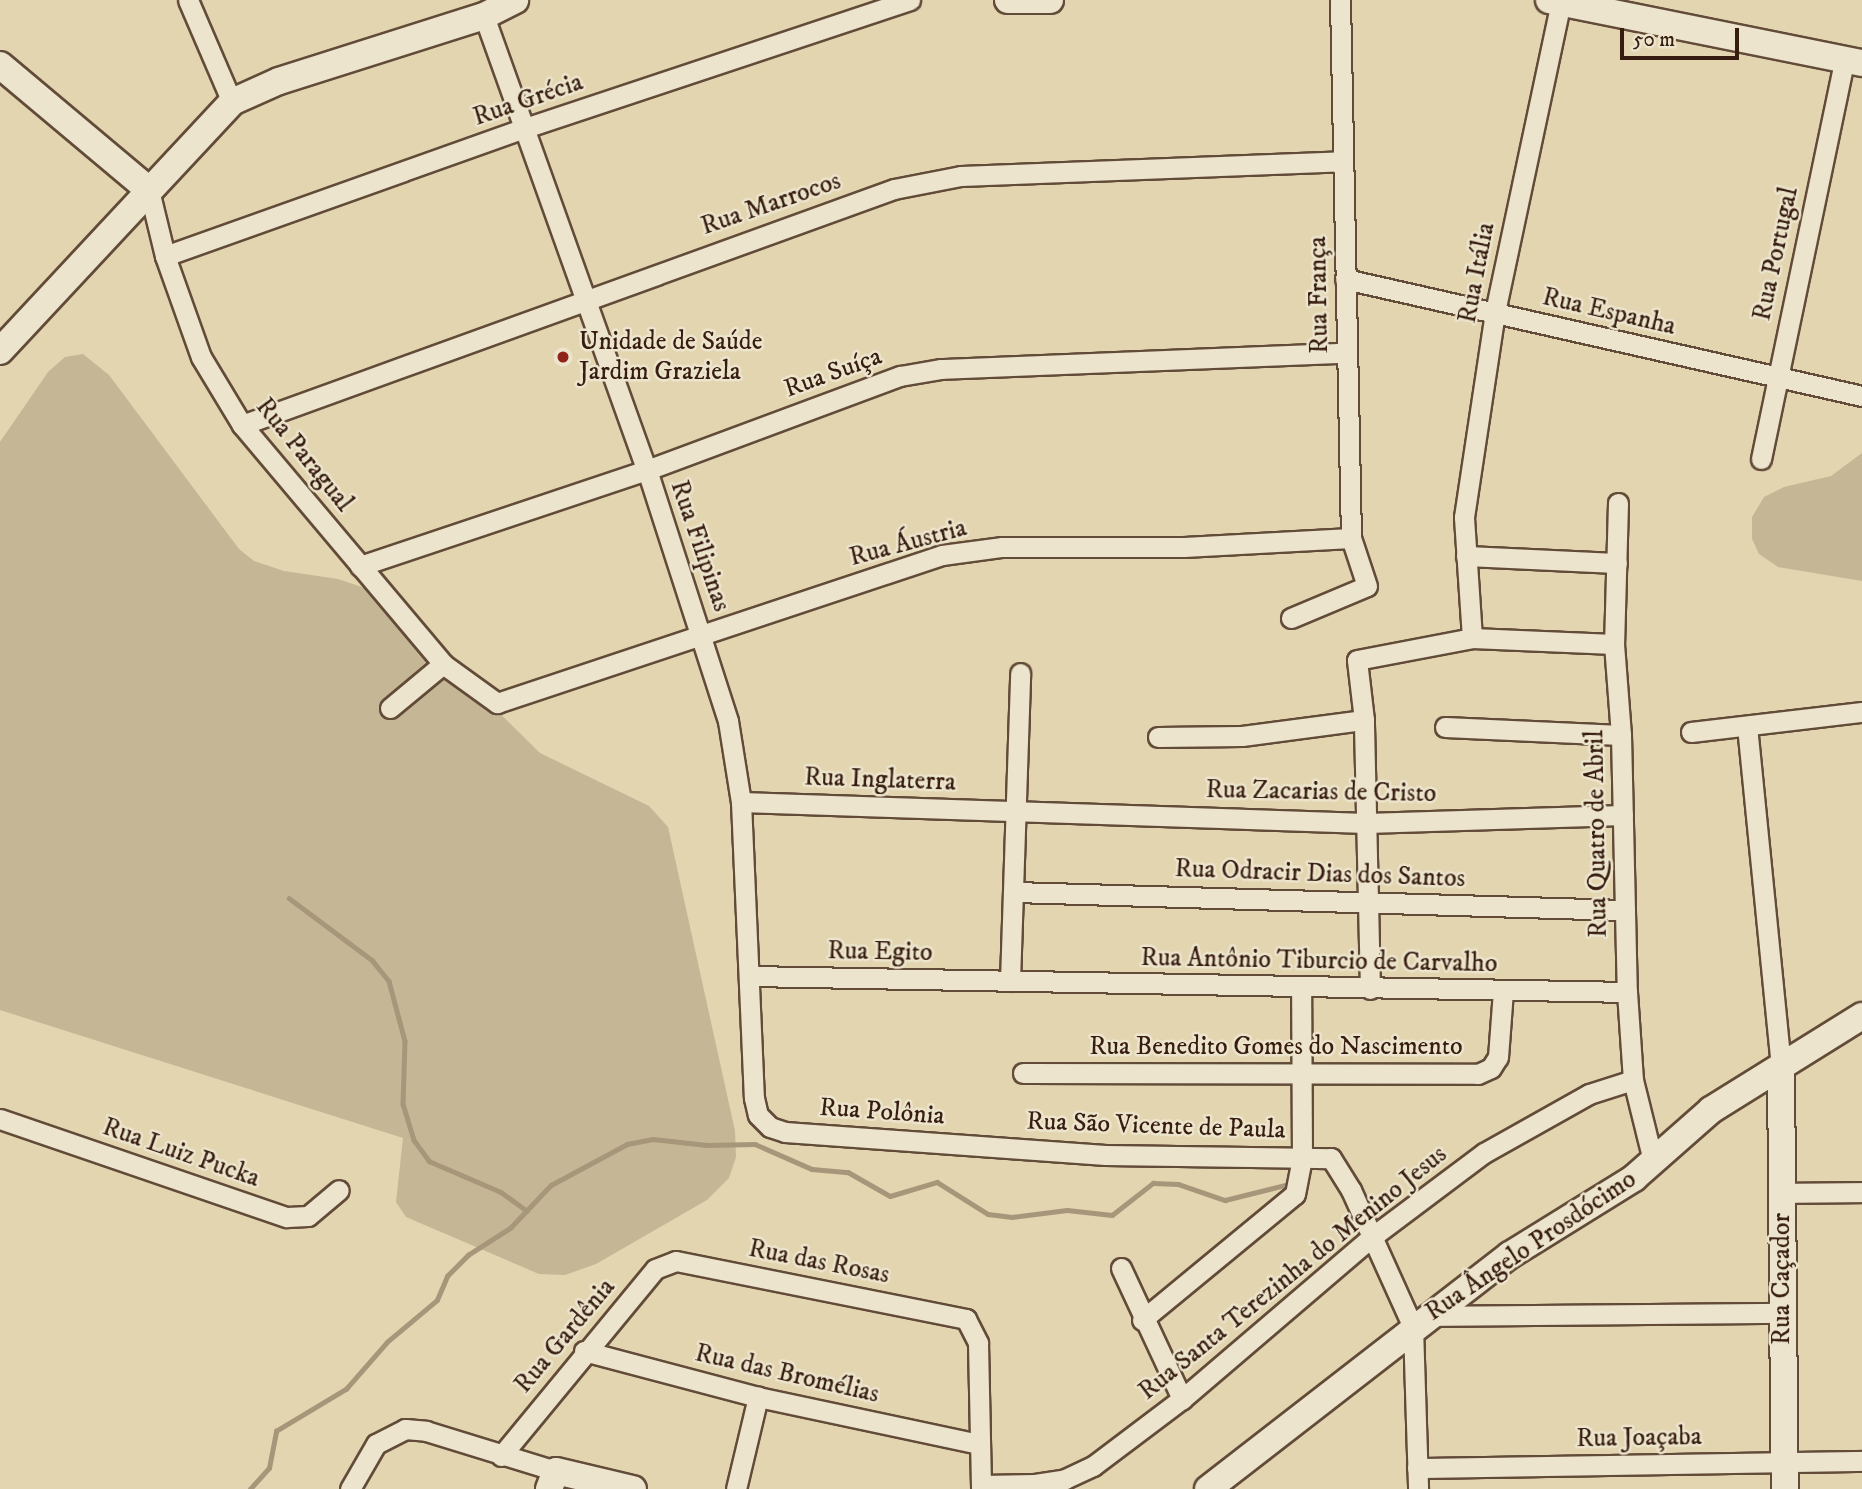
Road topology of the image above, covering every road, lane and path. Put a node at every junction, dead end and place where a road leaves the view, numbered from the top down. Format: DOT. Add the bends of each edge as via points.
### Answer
graph roads {
  1 [pos="188,0"];
  2 [pos="514,0"];
  3 [pos="910,0"];
  4 [pos="1008,0"];
  5 [pos="1050,0"];
  6 [pos="1340,0"];
  7 [pos="1555,1"];
  8 [pos="1624,7"];
  9 [pos="484,16"];
  10 [pos="1853,62"];
  11 [pos="0,65"];
  12 [pos="232,102"];
  13 [pos="522,129"];
  14 [pos="1343,161"];
  15 [pos="149,190"];
  16 [pos="165,256"];
  17 [pos="1345,279"];
  18 [pos="584,300"];
  19 [pos="1494,312"];
  20 [pos="0,351"];
  21 [pos="1347,353"];
  22 [pos="1777,378"];
  23 [pos="1862,396"];
  24 [pos="242,425"];
  25 [pos="1761,459"];
  26 [pos="647,470"];
  27 [pos="1619,503"];
  28 [pos="1351,538"];
  29 [pos="1465,556"];
  30 [pos="1617,563"];
  31 [pos="360,566"];
  32 [pos="1292,618"];
  33 [pos="703,634"];
  34 [pos="1472,638"];
  35 [pos="1614,644"];
  36 [pos="443,664"];
  37 [pos="1020,673"];
  38 [pos="497,703"];
  39 [pos="390,708"];
  40 [pos="1862,712"];
  41 [pos="1364,720"];
  42 [pos="1747,726"];
  43 [pos="1445,727"];
  44 [pos="1691,732"];
  45 [pos="1622,735"];
  46 [pos="1158,737"];
  47 [pos="741,802"];
  48 [pos="1017,811"];
  49 [pos="1623,815"];
  50 [pos="1366,823"];
  51 [pos="1014,892"];
  52 [pos="1368,901"];
  53 [pos="1625,910"];
  54 [pos="749,976"];
  55 [pos="1010,981"];
  56 [pos="1301,989"];
  57 [pos="1370,989"];
  58 [pos="1503,991"];
  59 [pos="1627,992"];
  60 [pos="1862,1016"];
  61 [pos="1781,1069"];
  62 [pos="1300,1072"];
  63 [pos="1023,1073"];
  64 [pos="1633,1080"];
  65 [pos="758,1115"];
  66 [pos="0,1119"];
  67 [pos="1008,1148"];
  68 [pos="1302,1157"];
  69 [pos="1653,1161"];
  70 [pos="339,1190"];
  71 [pos="1862,1192"];
  72 [pos="1782,1193"];
  73 [pos="1371,1237"];
  74 [pos="676,1261"];
  75 [pos="1121,1268"];
  76 [pos="1782,1313"];
  77 [pos="1142,1320"];
  78 [pos="1421,1322"];
  79 [pos="584,1351"];
  80 [pos="758,1397"];
  81 [pos="1182,1399"];
  82 [pos="980,1444"];
  83 [pos="501,1456"];
  84 [pos="1862,1461"];
  85 [pos="1784,1462"];
  86 [pos="1418,1468"];
  87 [pos="553,1480"];
  88 [pos="981,1487"];
  89 [pos="350,1489"];
  90 [pos="632,1489"];
  91 [pos="736,1489"];
  92 [pos="1208,1489"];
  93 [pos="1418,1489"];
  94 [pos="1785,1489"];
  1 -- 12 [label="street"];
  2 -- 9 [label="street"];
  3 -- 13 [label="street, Rua Grécia"];
  4 -- 5 [label="street"];
  6 -- 14 [label="street, Rua França"];
  7 -- 8 [label="street"];
  7 -- 19 [label="street, Rua Itália"];
  8 -- 10 [label="street"];
  9 -- 12 [label="street" via="279,80"];
  9 -- 13 [label="street, Rua Filipinas"];
  10 -- 22 [label="street, Rua Portugal"];
  11 -- 15 [label="street"];
  12 -- 15 [label="street"];
  13 -- 16 [label="street, Rua Grécia"];
  13 -- 18 [label="street, Rua Filipinas"];
  14 -- 17 [label="street, Rua França"];
  14 -- 18 [label="street, Rua Marrocos" via="961,176 894,189"];
  15 -- 16 [label="street, Rua Paragual"];
  15 -- 20 [label="street"];
  16 -- 24 [label="street, Rua Paragual" via="201,357"];
  17 -- 19 [label="street, Rua Espanha"];
  17 -- 21 [label="street, Rua França"];
  18 -- 24 [label="street, Rua Marrocos"];
  18 -- 26 [label="street, Rua Filipinas"];
  19 -- 22 [label="street, Rua Espanha"];
  19 -- 29 [label="street, Rua Itália" via="1464,517"];
  21 -- 26 [label="street, Rua Suíça" via="927,371 900,376"];
  21 -- 28 [label="street, Rua França"];
  22 -- 23 [label="street, Rua Espanha"];
  22 -- 25 [label="street, Rua Portugal"];
  24 -- 31 [label="street, Rua Paragual"];
  26 -- 31 [label="street, Rua Suíça"];
  26 -- 33 [label="street, Rua Filipinas"];
  27 -- 30 [label="street, Rua Quatro de Abril"];
  28 -- 32 [label="street, Rua França" via="1367,586"];
  28 -- 33 [label="street, Rua Áustria" via="1184,547 1002,547 942,555"];
  29 -- 30 [label="street"];
  29 -- 34 [label="street, Rua Itália"];
  30 -- 35 [label="street, Rua Quatro de Abril"];
  31 -- 36 [label="street, Rua Paragual"];
  33 -- 38 [label="street, Rua Áustria"];
  33 -- 47 [label="street, Rua Filipinas" via="728,720"];
  34 -- 35 [label="street"];
  34 -- 41 [label="street" via="1357,660"];
  35 -- 45 [label="street, Rua Quatro de Abril"];
  36 -- 38 [label="street, Rua Paragual"];
  36 -- 39 [label="street"];
  37 -- 48 [label="street"];
  40 -- 42 [label="street"];
  41 -- 46 [label="street" via="1242,736"];
  41 -- 50 [label="street"];
  42 -- 44 [label="street"];
  42 -- 61 [label="street"];
  43 -- 45 [label="street"];
  45 -- 49 [label="street, Rua Quatro de Abril"];
  47 -- 48 [label="street, Rua Inglaterra"];
  47 -- 54 [label="street, Rua Filipinas"];
  48 -- 50 [label="street, Rua Zacarias de Cristo"];
  48 -- 51 [label="street"];
  49 -- 50 [label="street, Rua Zacarias de Cristo"];
  49 -- 53 [label="street, Rua Quatro de Abril"];
  50 -- 52 [label="street"];
  51 -- 52 [label="street, Rua Odracir Dias dos Santos"];
  51 -- 55 [label="street"];
  52 -- 53 [label="street, Rua Odracir Dias dos Santos"];
  52 -- 57 [label="street"];
  53 -- 59 [label="street, Rua Quatro de Abril"];
  54 -- 55 [label="street, Rua Egito"];
  54 -- 65 [label="street, Rua Filipinas"];
  55 -- 56 [label="street, Rua Antônio Tiburcio de Carvalho"];
  56 -- 57 [label="street, Rua Antônio Tiburcio de Carvalho"];
  56 -- 62 [label="street"];
  57 -- 58 [label="street, Rua Antônio Tiburcio de Carvalho"];
  58 -- 59 [label="street, Rua Antônio Tiburcio de Carvalho"];
  58 -- 62 [label="street, Rua Benedito Gomes do Nascimento" via="1498,1057 1492,1068 1478,1074"];
  59 -- 64 [label="street, Rua Quatro de Abril"];
  60 -- 61 [label="street, Rua Ângelo Prosdócimo"];
  61 -- 69 [label="street, Rua Ângelo Prosdócimo" via="1711,1110"];
  61 -- 72 [label="street, Rua Caçador"];
  62 -- 63 [label="street, Rua Benedito Gomes do Nascimento"];
  62 -- 68 [label="street"];
  64 -- 69 [label="street, Rua Quatro de Abril"];
  64 -- 73 [label="street, Rua Santa Terezinha do Menino Jesus" via="1589,1094 1484,1153"];
  65 -- 67 [label="street, Rua Polônia" via="770,1127 785,1132"];
  66 -- 70 [label="street, Rua Luiz Pucka" via="287,1217 308,1216"];
  67 -- 68 [label="street, Rua São Vicente de Paula" via="1105,1155"];
  68 -- 73 [label="street, Rua São Vicente de Paula" via="1331,1158"];
  68 -- 77 [label="street" via="1295,1194"];
  69 -- 78 [label="street, Rua Ângelo Prosdócimo" via="1601,1202 1510,1255"];
  71 -- 72 [label="street"];
  72 -- 76 [label="street, Rua Caçador"];
  73 -- 78 [label="street"];
  73 -- 81 [label="street, Rua Santa Terezinha do Menino Jesus"];
  74 -- 79 [label="street, Rua Gardênia" via="655,1269"];
  74 -- 82 [label="street, Rua das Rosas" via="966,1319 978,1343"];
  75 -- 77 [label="street"];
  76 -- 78 [label="street"];
  76 -- 85 [label="street, Rua Caçador"];
  77 -- 81 [label="street"];
  78 -- 86 [label="street"];
  78 -- 92 [label="street, Rua Ângelo Prosdócimo"];
  79 -- 80 [label="street, Rua das Bromélias"];
  79 -- 83 [label="street, Rua Gardênia"];
  80 -- 82 [label="street, Rua das Bromélias"];
  80 -- 91 [label="street"];
  81 -- 88 [label="street, Rua Santa Terezinha do Menino Jesus" via="1093,1466 1065,1479"];
  82 -- 88 [label="street"];
  83 -- 87 [label="street"];
  83 -- 89 [label="street" via="426,1431 405,1429 376,1444"];
  84 -- 85 [label="street, Rua Joaçaba"];
  85 -- 86 [label="street, Rua Joaçaba"];
  85 -- 94 [label="street, Rua Caçador"];
  86 -- 93 [label="street"];
  87 -- 90 [label="street"];
}
